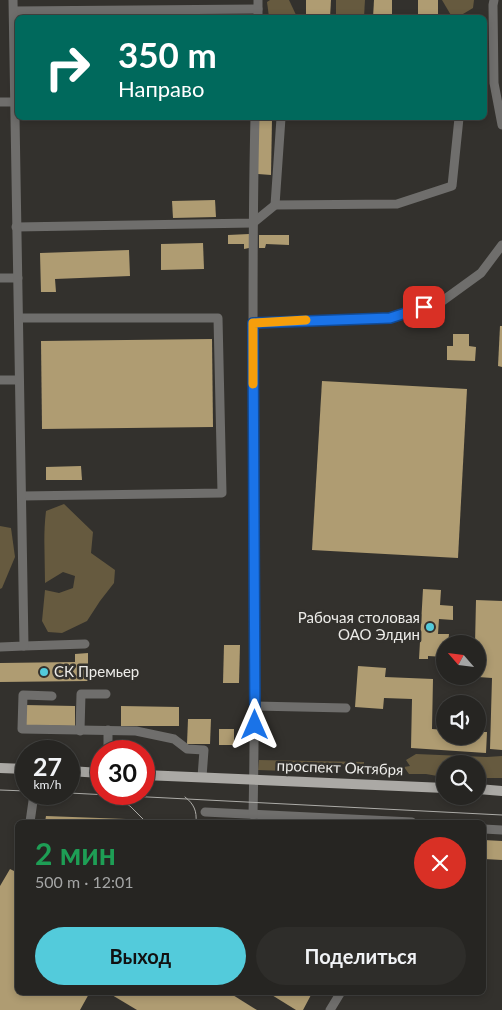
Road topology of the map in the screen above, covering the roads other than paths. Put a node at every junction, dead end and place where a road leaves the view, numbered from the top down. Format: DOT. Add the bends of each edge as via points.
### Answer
graph roads {
  1 [pos="13,0"];
  2 [pos="494,0"];
  3 [pos="258,9"];
  4 [pos="14,11"];
  5 [pos="0,102"];
  6 [pos="15,102"];
  7 [pos="15,120"];
  8 [pos="255,120"];
  9 [pos="281,120"];
  10 [pos="459,120"];
  11 [pos="502,125"];
  12 [pos="275,204"];
  13 [pos="253,223"];
  14 [pos="16,227"];
  15 [pos="502,245"];
  16 [pos="0,278"];
  17 [pos="18,278"];
  18 [pos="19,318"];
  19 [pos="253,323"];
  20 [pos="0,380"];
  21 [pos="19,380"];
  22 [pos="22,496"];
  23 [pos="85,644"];
  24 [pos="24,646"];
  25 [pos="0,647"];
  26 [pos="106,694"];
  27 [pos="52,696"];
  28 [pos="255,706"];
  29 [pos="346,708"];
  30 [pos="108,730"];
  31 [pos="80,731"];
  32 [pos="108,740"];
  33 [pos="0,768"];
  34 [pos="15,769"];
  35 [pos="155,775"];
  36 [pos="202,777"];
  37 [pos="254,779"];
  38 [pos="436,788"];
  39 [pos="486,790"];
  40 [pos="502,791"];
  41 [pos="32,805"];
  42 [pos="205,812"];
  43 [pos="253,814"];
  44 [pos="30,820"];
  45 [pos="374,820"];
  46 [pos="486,829"];
  47 [pos="502,830"];
  48 [pos="339,995"];
  49 [pos="330,1010"];
  1 -- 4 [label="street"];
  2 -- 11 [label="street" via="494,83"];
  3 -- 4 [label="street"];
  4 -- 6 [label="street"];
  5 -- 6 [label="street"];
  7 -- 14 [label="street"];
  8 -- 13 [label="street"];
  9 -- 12 [label="street"];
  10 -- 12 [label="street" via="452,186 397,204"];
  12 -- 13 [label="street"];
  13 -- 14 [label="street"];
  13 -- 19 [label="street"];
  14 -- 17 [label="street"];
  15 -- 19 [label="street" via="481,273 441,302 390,318"];
  16 -- 17 [label="street"];
  17 -- 18 [label="street"];
  18 -- 21 [label="street"];
  18 -- 22 [label="street" via="218,318 222,493"];
  19 -- 28 [label="street"];
  20 -- 21 [label="street"];
  21 -- 22 [label="street"];
  22 -- 24 [label="street"];
  23 -- 24 [label="street"];
  24 -- 25 [label="street"];
  26 -- 31 [label="street" via="81,694"];
  27 -- 31 [label="street" via="23,695 22,729"];
  28 -- 29 [label="street"];
  28 -- 37 [label="street"];
  30 -- 31 [label="street"];
  30 -- 32 [label="street"];
  30 -- 36 [label="street" via="136,730 174,739 187,749 204,750"];
  33 -- 34 [label="main road"];
  35 -- 36 [label="main road, проспект Октября"];
  36 -- 37 [label="main road, проспект Октября"];
  37 -- 38 [label="main road, проспект Октября"];
  37 -- 43 [label="street"];
  39 -- 40 [label="main road"];
  41 -- 44 [label="street"];
  42 -- 43 [label="street"];
  43 -- 45 [label="street"];
  46 -- 47 [label="street"];
  48 -- 49 [label="street"];
}
